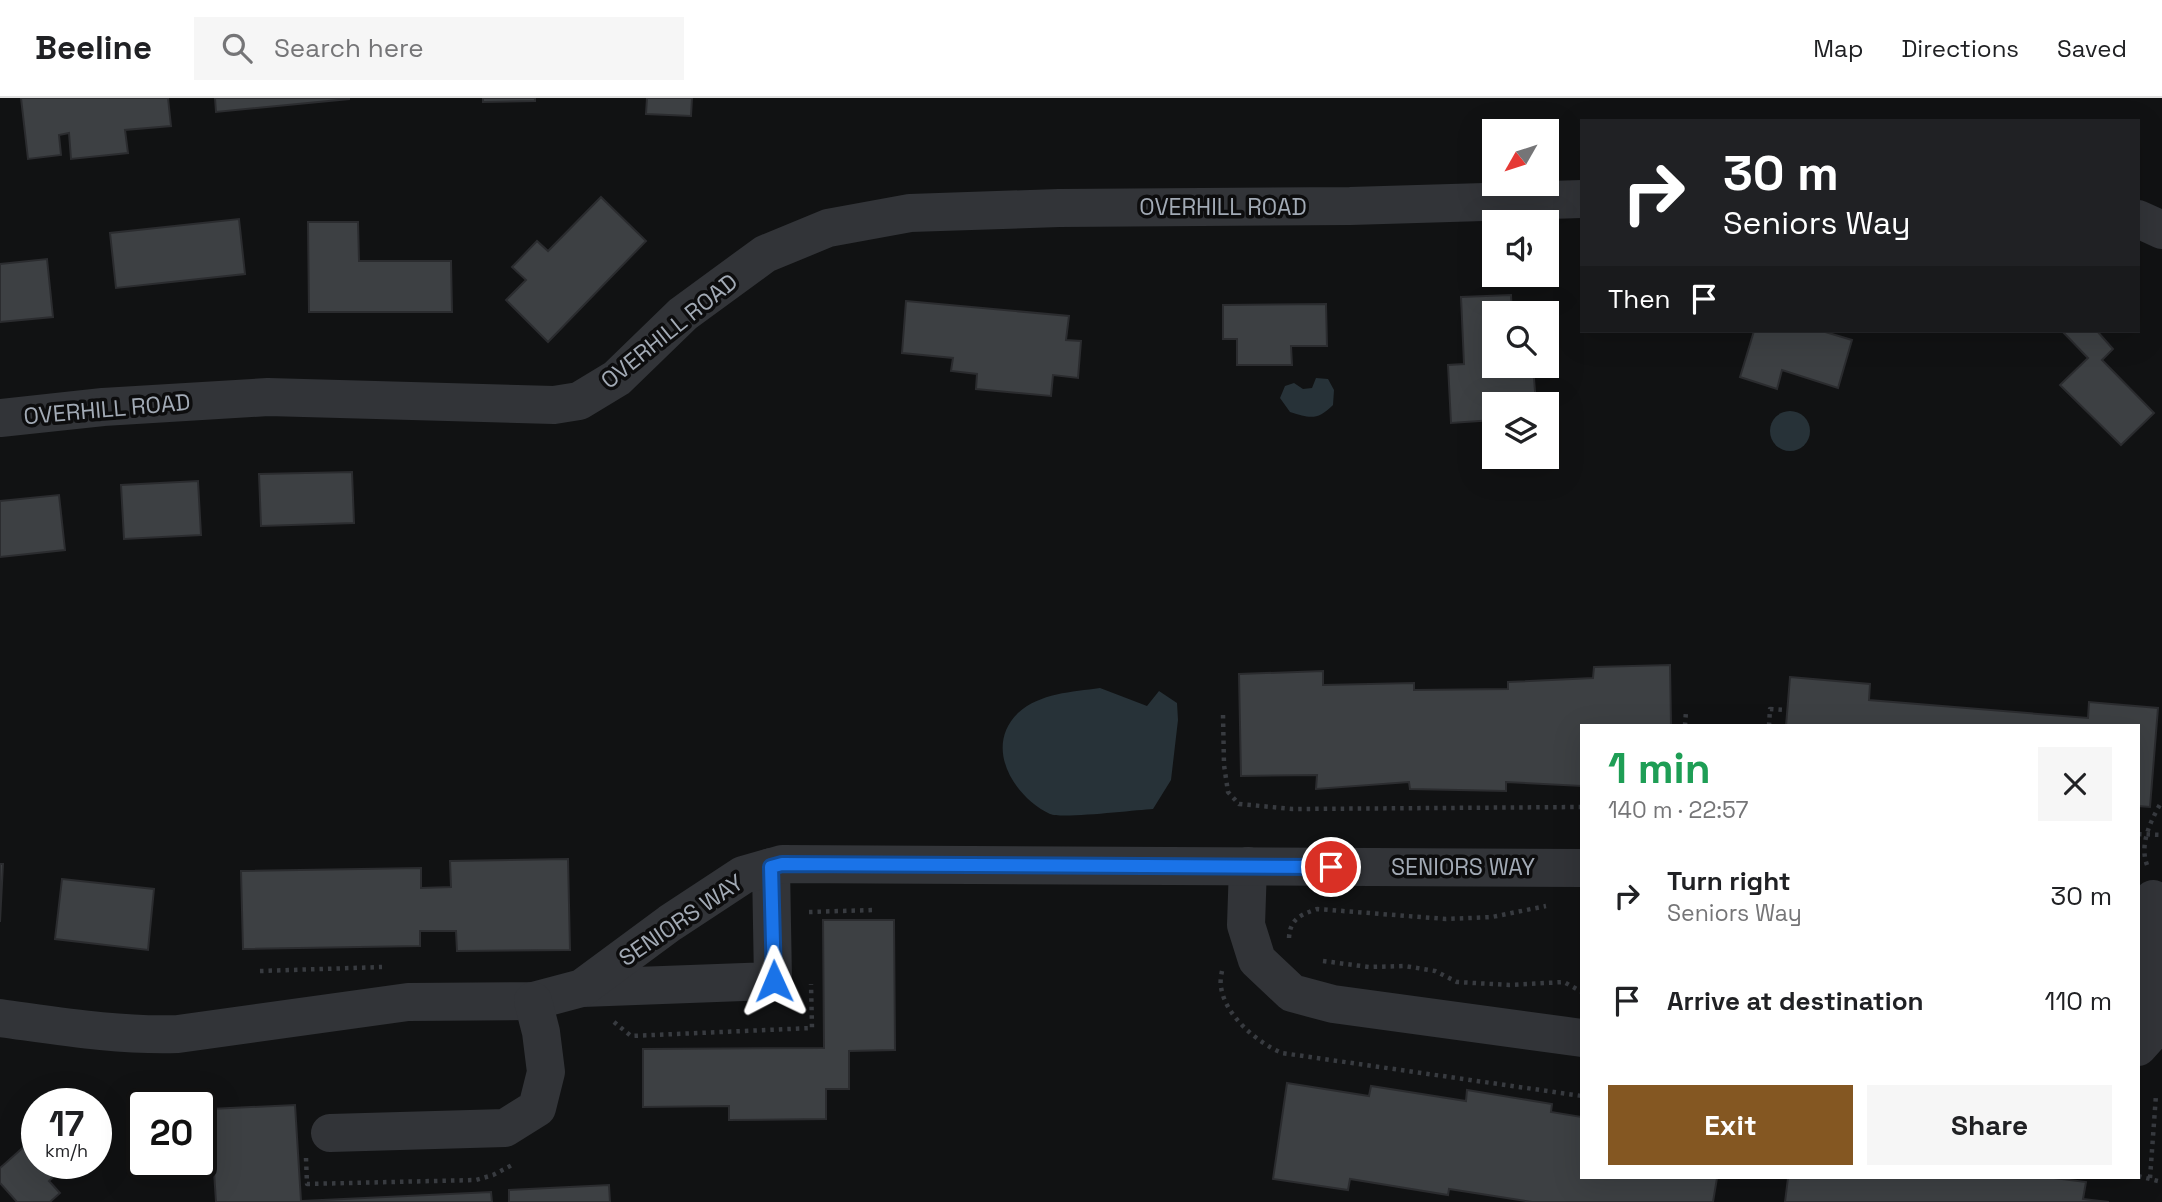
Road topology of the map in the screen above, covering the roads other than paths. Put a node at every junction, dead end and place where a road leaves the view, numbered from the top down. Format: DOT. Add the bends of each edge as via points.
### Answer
graph roads {
  1 [pos="1580,199"];
  2 [pos="2140,220"];
  3 [pos="2162,230"];
  4 [pos="0,418"];
  5 [pos="1248,866"];
  6 [pos="771,867"];
  7 [pos="1580,868"];
  8 [pos="2151,892"];
  9 [pos="582,988"];
  10 [pos="533,1001"];
  11 [pos="0,1018"];
  12 [pos="1580,1038"];
  13 [pos="2140,1045"];
  14 [pos="318,1140"];
  1 -- 4 [label="street, OVERHILL ROAD" via="909,213 828,228 765,254 683,314 617,378 579,401 554,405 268,397"];
  2 -- 3 [label="street"];
  5 -- 6 [label="street, SENIORS WAY"];
  5 -- 7 [label="street, SENIORS WAY"];
  5 -- 12 [label="street" via="1246,925 1257,960 1292,993 1333,1004"];
  6 -- 9 [label="street, SENIORS WAY" via="743,875"];
  6 -- 9 [label="street" via="774,981"];
  8 -- 13 [label="street" via="2147,1037"];
  9 -- 10 [label="street, SENIORS WAY"];
  10 -- 11 [label="street, SENIORS WAY" via="408,1002 166,1034 120,1034"];
  10 -- 14 [label="street" via="546,1072 537,1108 505,1128"];
}
